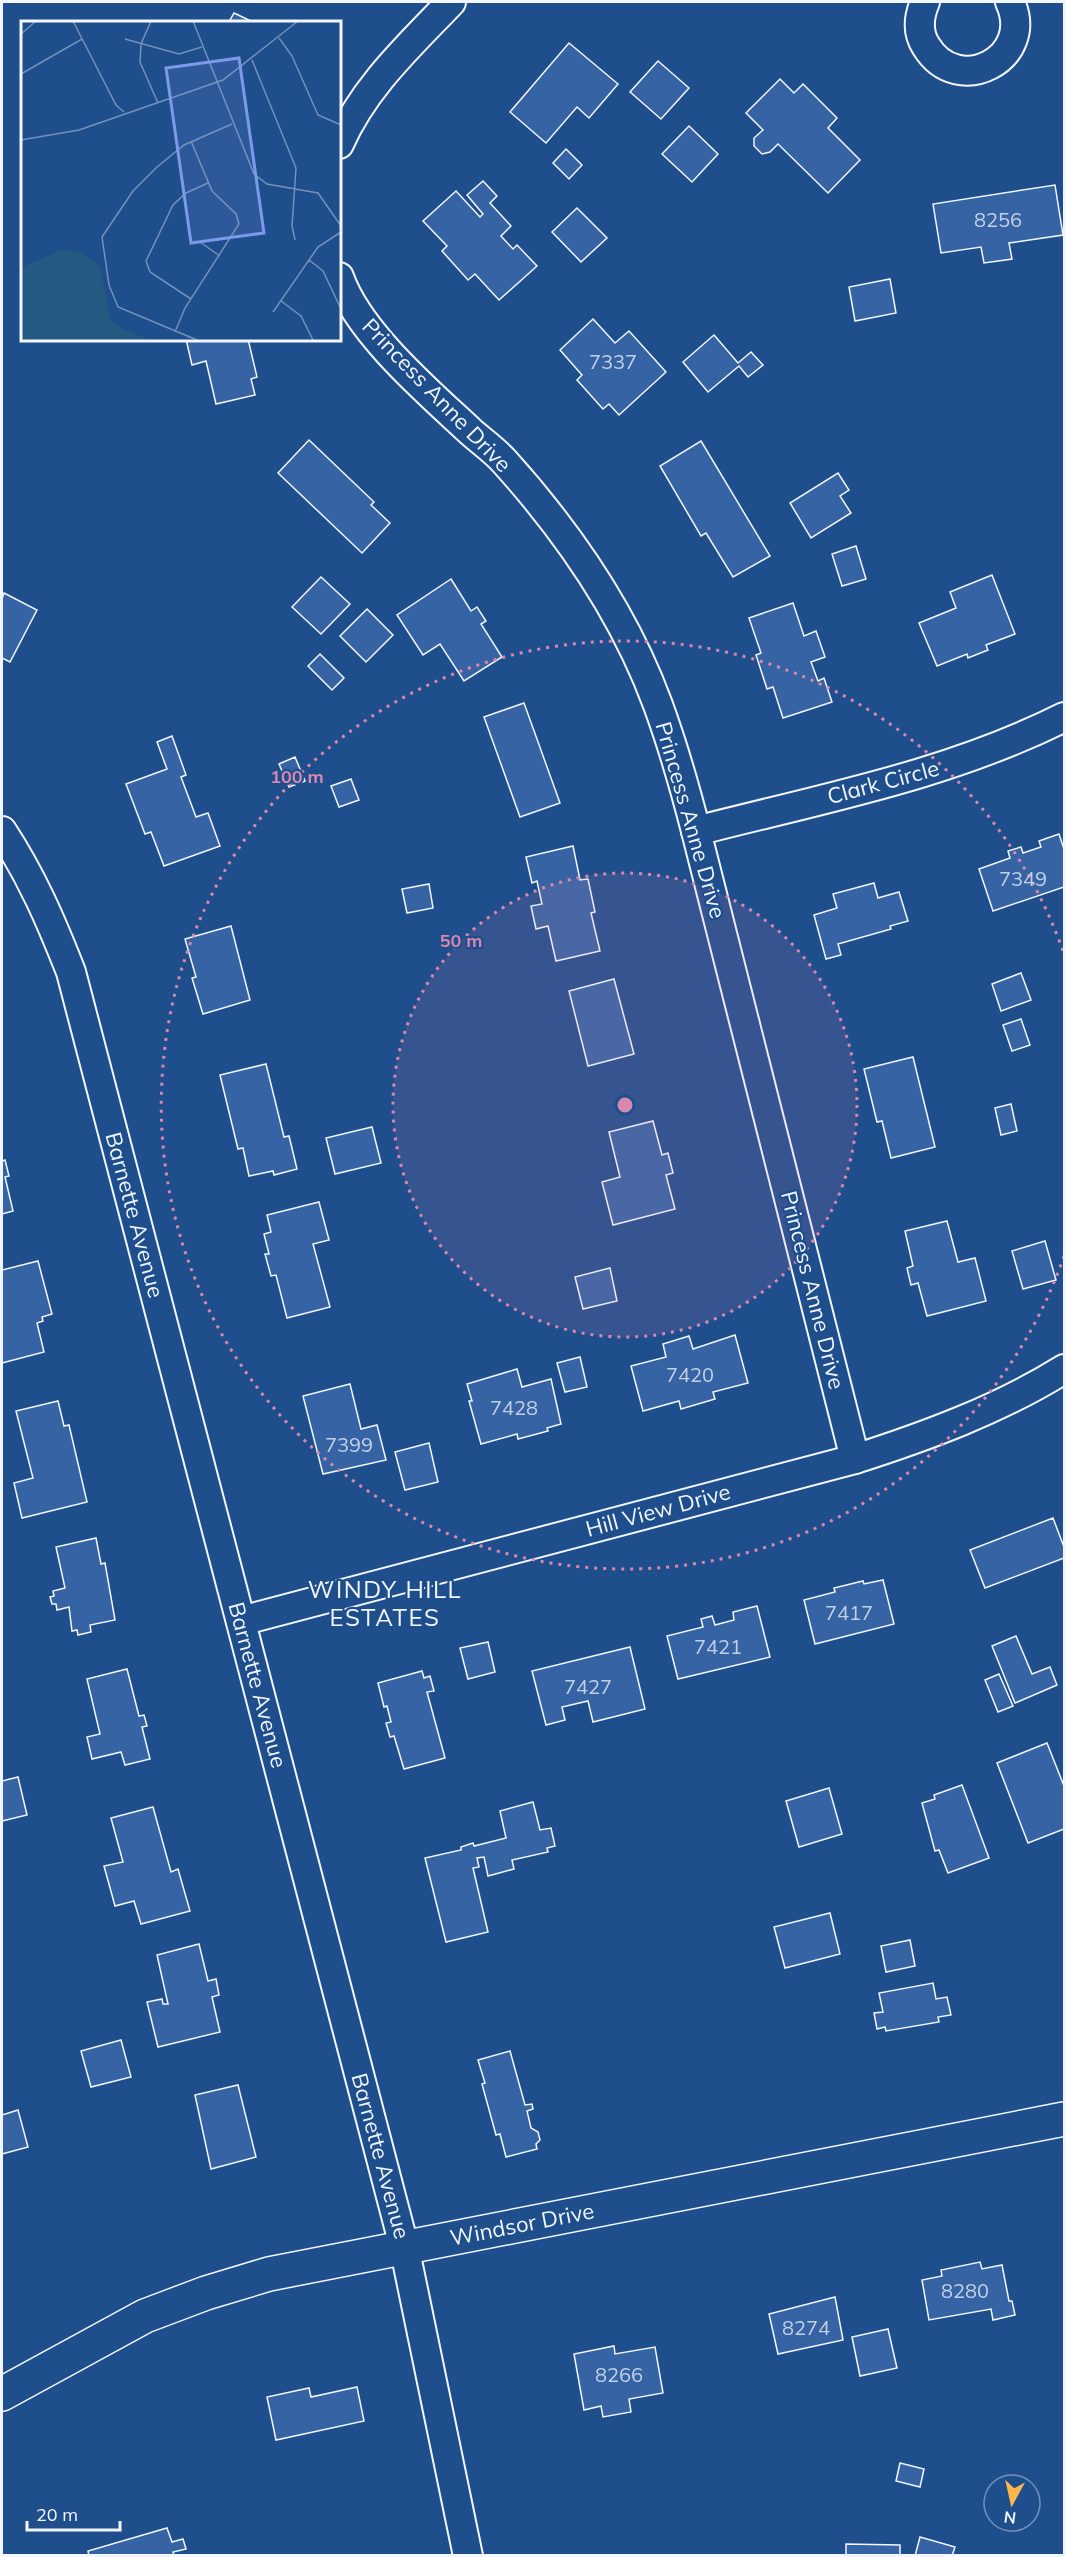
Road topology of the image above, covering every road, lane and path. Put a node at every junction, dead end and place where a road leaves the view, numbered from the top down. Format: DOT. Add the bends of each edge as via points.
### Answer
graph roads {
  1 [pos="451,2"];
  2 [pos="926,2"];
  3 [pos="1010,2"];
  4 [pos="340,142"];
  5 [pos="340,280"];
  6 [pos="1065,717"];
  7 [pos="2,831"];
  8 [pos="696,831"];
  9 [pos="1065,1369"];
  10 [pos="855,1458"];
  11 [pos="241,1621"];
  12 [pos="1065,2119"];
  13 [pos="404,2246"];
  14 [pos="2,2394"];
  15 [pos="468,2556"];
  1 -- 4 [label="street" via="374,84"];
  2 -- 3 [label="street" via="919,27 924,43 946,66 961,71 992,65 1005,54 1015,26"];
  5 -- 8 [label="street, Princess Anne Drive" via="362,320 413,375 502,459 552,518 596,580 657,703"];
  6 -- 8 [label="street, Clark Circle" via="1031,734 919,773"];
  7 -- 11 [label="street, Barnette Avenue" via="48,911 71,972"];
  8 -- 10 [label="street, Princess Anne Drive"];
  9 -- 10 [label="street, Hill View Drive" via="974,1416"];
  10 -- 11 [label="street, Hill View Drive"];
  11 -- 13 [label="street, Barnette Avenue"];
  12 -- 13 [label="street, Windsor Drive"];
  13 -- 14 [label="street, Windsor Drive" via="269,2274 206,2293 145,2316"];
  13 -- 15 [label="street, Barnette Avenue"];
}
